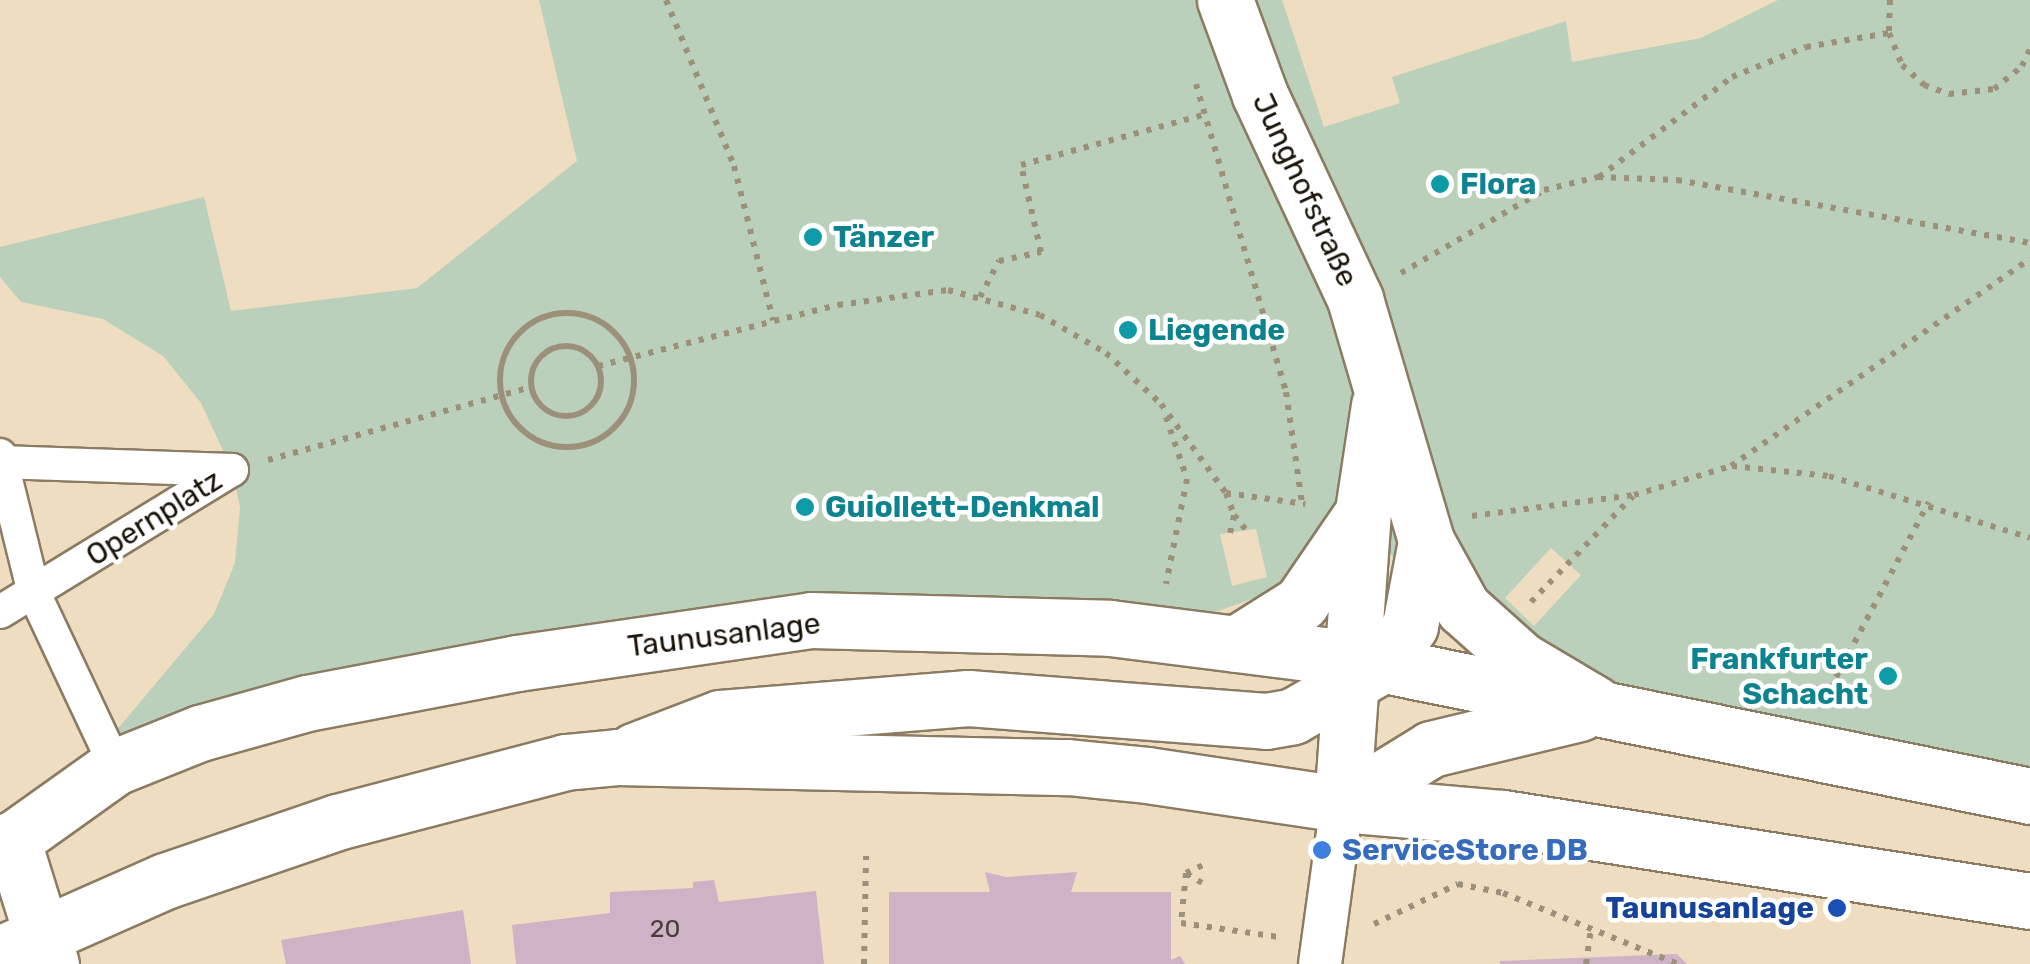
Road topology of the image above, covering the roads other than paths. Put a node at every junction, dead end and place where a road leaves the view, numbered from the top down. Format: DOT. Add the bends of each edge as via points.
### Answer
graph roads {
  1 [pos="1225,0"];
  2 [pos="1382,382"];
  3 [pos="1,460"];
  4 [pos="1338,508"];
  5 [pos="1440,530"];
  6 [pos="34,593"];
  7 [pos="0,612"];
  8 [pos="1236,644"];
  9 [pos="1362,672"];
  10 [pos="1602,708"];
  11 [pos="105,744"];
  12 [pos="617,757"];
  13 [pos="1400,764"];
  14 [pos="2030,796"];
  15 [pos="1342,804"];
  16 [pos="1446,812"];
  17 [pos="6,844"];
  18 [pos="2030,901"];
  19 [pos="31,950"];
  20 [pos="1322,952"];
  1 -- 2 [label="main road, Junghofstraße" via="1260,95 1355,299"];
  2 -- 4 [label="main road, Junghofstraße"];
  2 -- 5 [label="main road, Junghofstraße"];
  3 -- 6 [label="street, Opernplatz"];
  3 -- 6 [label="street, Opernplatz" via="232,470"];
  4 -- 8 [label="main road" via="1300,603"];
  4 -- 9 [label="main road, Junghofstraße"];
  5 -- 9 [label="main road, Junghofstraße" via="1410,626"];
  5 -- 10 [label="main road" via="1463,608 1521,660"];
  6 -- 7 [label="street, Opernplatz"];
  6 -- 11 [label="street, Opernplatz"];
  8 -- 9 [label="main road, Taunusanlage"];
  8 -- 17 [label="main road, Taunusanlage" via="1110,628 811,620 517,664 308,703 200,733 115,767"];
  9 -- 10 [label="main road, Taunusanlage"];
  9 -- 12 [label="main road" via="1293,716 1266,721 968,698 720,718"];
  9 -- 13 [label="main road"];
  9 -- 15 [label="main road"];
  10 -- 13 [label="main road, Taunusanlage" via="1431,748"];
  10 -- 14 [label="main road, Taunusanlage"];
  12 -- 15 [label="main road" via="1068,767"];
  12 -- 19 [label="main road" via="565,762 337,822"];
  13 -- 15 [label="main road, Taunusanlage"];
  13 -- 16 [label="main road"];
  15 -- 16 [label="main road"];
  15 -- 20 [label="street"];
  16 -- 18 [label="main road"];
  17 -- 19 [label="main road"];
}
